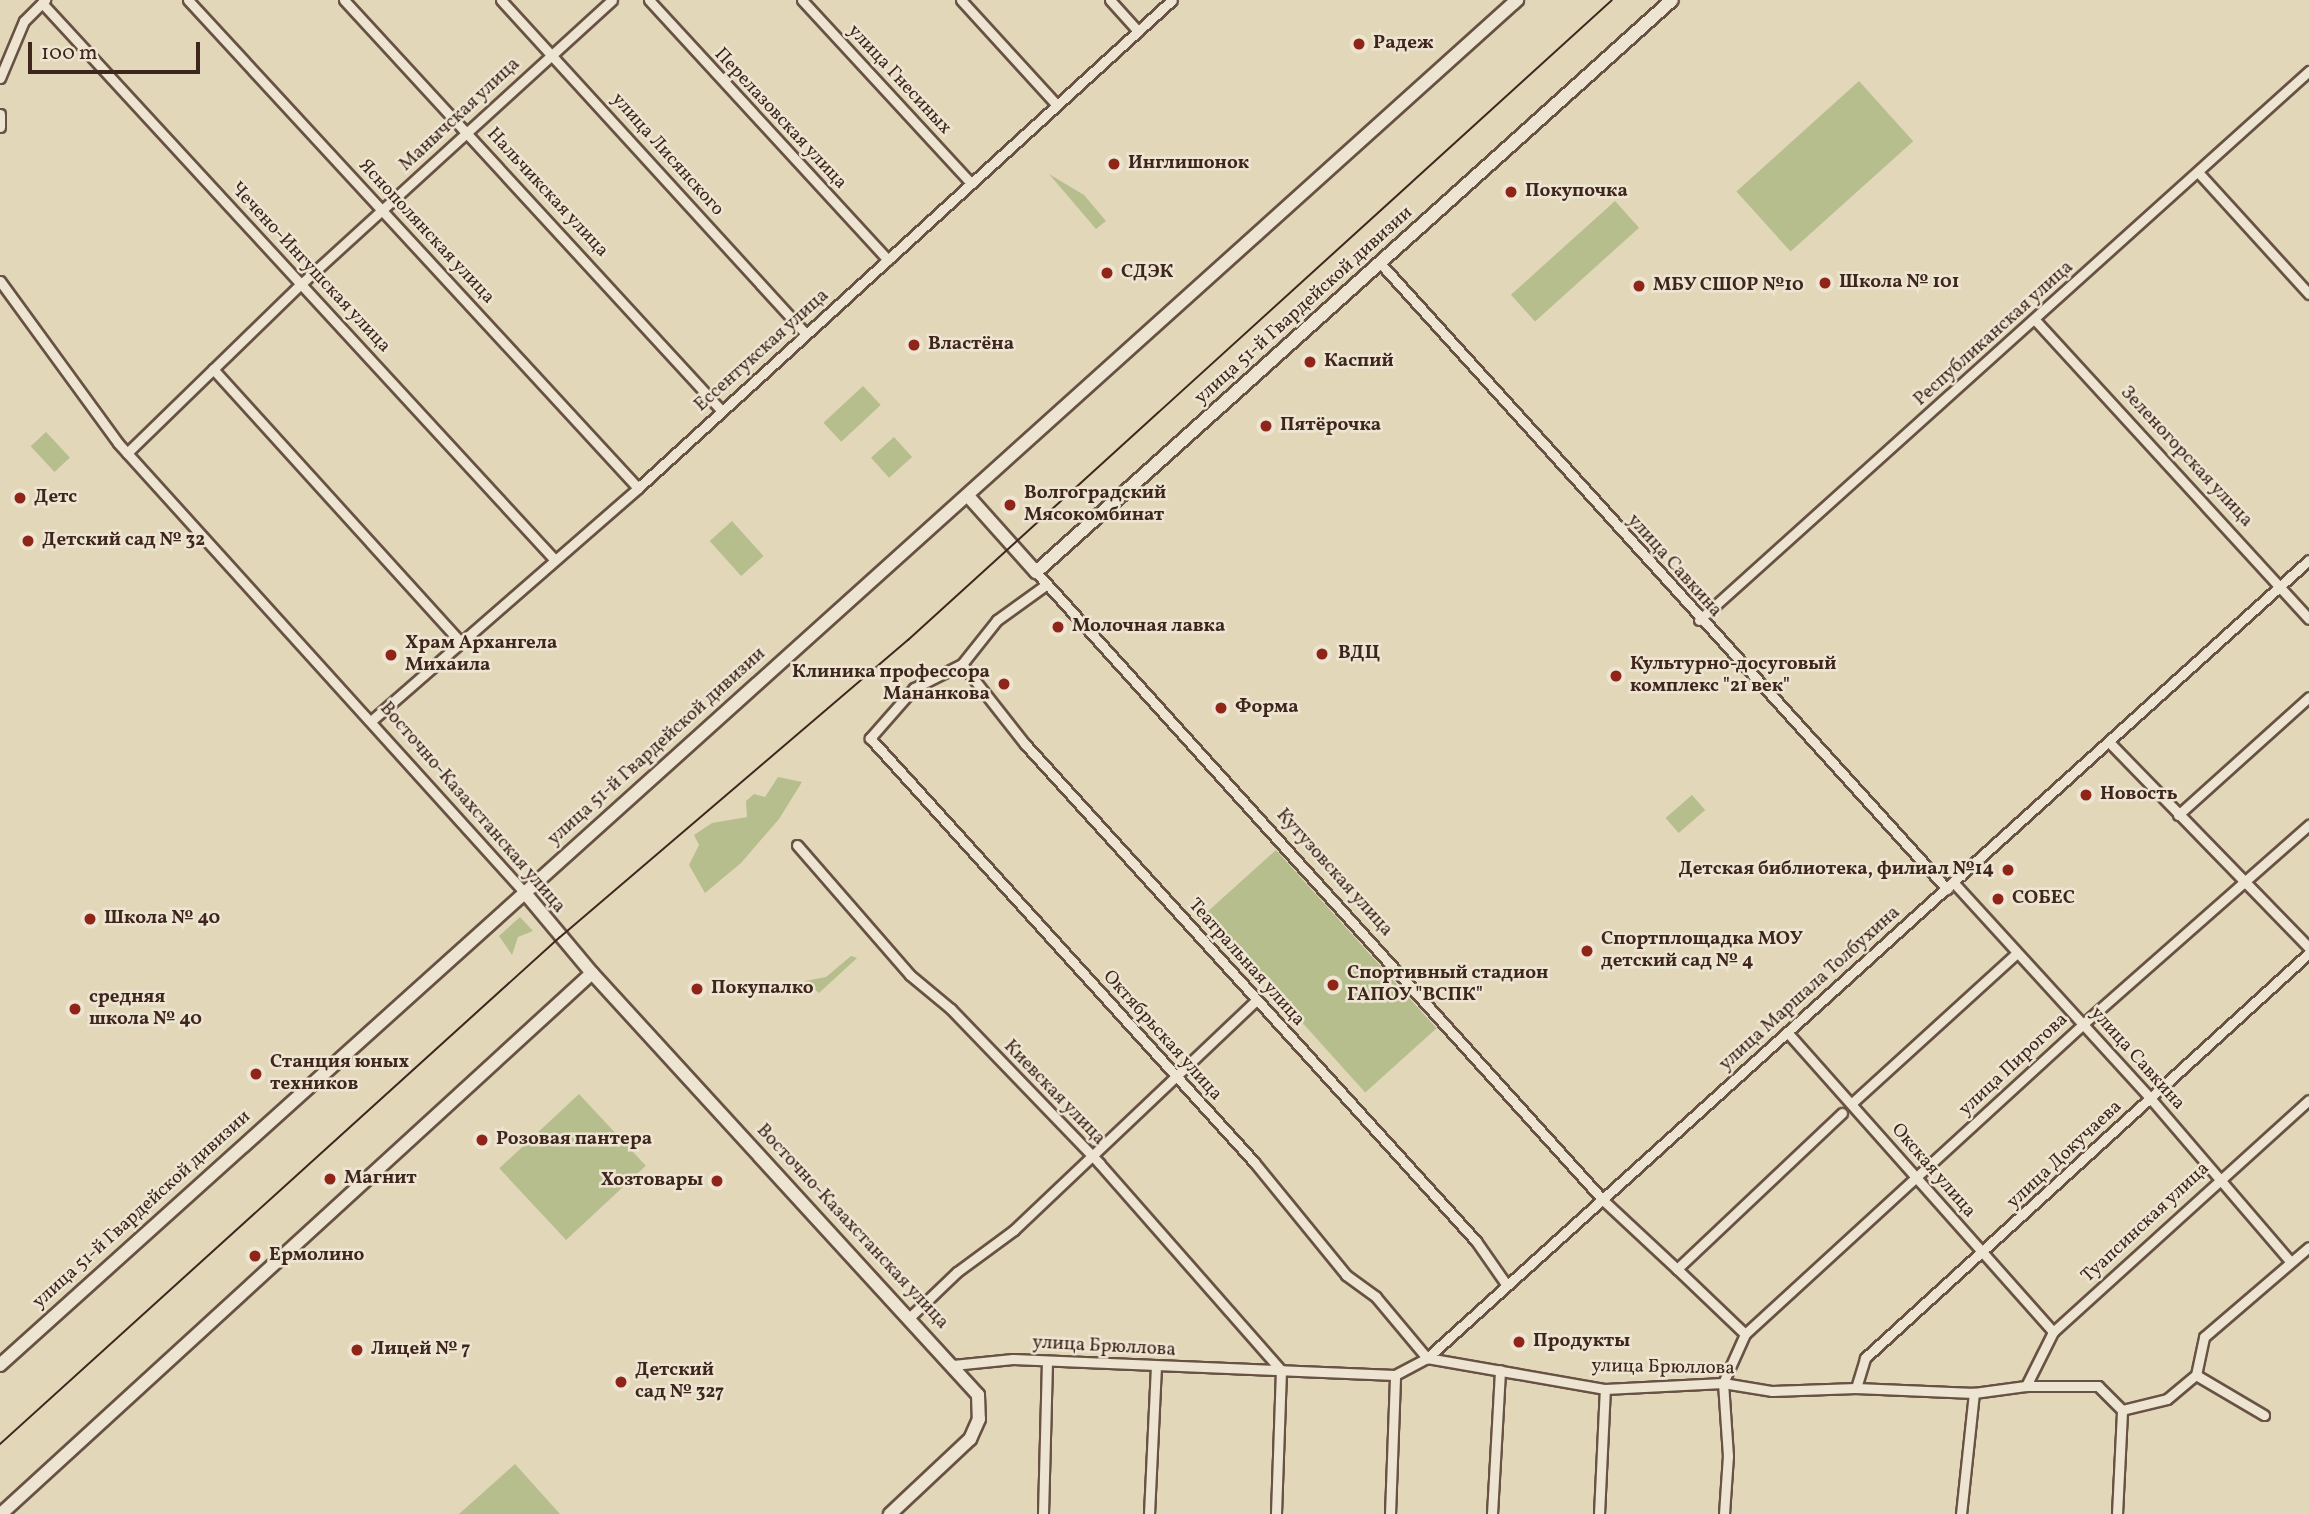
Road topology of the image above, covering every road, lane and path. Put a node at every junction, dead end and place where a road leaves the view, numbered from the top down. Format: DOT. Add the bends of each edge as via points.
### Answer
graph roads {
  1 [pos="188,0"];
  2 [pos="344,0"];
  3 [pos="501,0"];
  4 [pos="612,0"];
  5 [pos="649,0"];
  6 [pos="802,0"];
  7 [pos="961,0"];
  8 [pos="1110,0"];
  9 [pos="1172,0"];
  10 [pos="1517,0"];
  11 [pos="1672,0"];
  12 [pos="43,1"];
  13 [pos="1138,31"];
  14 [pos="550,54"];
  15 [pos="2309,71"];
  16 [pos="0,78"];
  17 [pos="1057,105"];
  18 [pos="0,114"];
  19 [pos="0,127"];
  20 [pos="467,133"];
  21 [pos="2198,172"];
  22 [pos="971,183"];
  23 [pos="382,211"];
  24 [pos="887,260"];
  25 [pos="1380,263"];
  26 [pos="0,281"];
  27 [pos="301,284"];
  28 [pos="2309,294"];
  29 [pos="2036,321"];
  30 [pos="806,334"];
  31 [pos="213,369"];
  32 [pos="722,411"];
  33 [pos="127,453"];
  34 [pos="638,488"];
  35 [pos="968,496"];
  36 [pos="553,558"];
  37 [pos="2309,560"];
  38 [pos="1036,572"];
  39 [pos="1047,584"];
  40 [pos="2281,586"];
  41 [pos="2309,619"];
  42 [pos="1699,620"];
  43 [pos="460,641"];
  44 [pos="962,664"];
  45 [pos="2309,697"];
  46 [pos="370,721"];
  47 [pos="2109,742"];
  48 [pos="2178,815"];
  49 [pos="2309,825"];
  50 [pos="797,845"];
  51 [pos="2244,885"];
  52 [pos="1950,886"];
  53 [pos="525,893"];
  54 [pos="2309,951"];
  55 [pos="2017,953"];
  56 [pos="592,973"];
  57 [pos="1256,1000"];
  58 [pos="2082,1025"];
  59 [pos="1787,1032"];
  60 [pos="1176,1079"];
  61 [pos="2151,1099"];
  62 [pos="2309,1100"];
  63 [pos="1852,1103"];
  64 [pos="1842,1113"];
  65 [pos="1091,1158"];
  66 [pos="2221,1178"];
  67 [pos="1917,1181"];
  68 [pos="1603,1200"];
  69 [pos="2309,1247"];
  70 [pos="1982,1255"];
  71 [pos="2290,1261"];
  72 [pos="1677,1269"];
  73 [pos="1506,1284"];
  74 [pos="910,1317"];
  75 [pos="2053,1332"];
  76 [pos="1745,1334"];
  77 [pos="1427,1358"];
  78 [pos="1046,1361"];
  79 [pos="0,1365"];
  80 [pos="953,1365"];
  81 [pos="1156,1368"];
  82 [pos="1281,1370"];
  83 [pos="1500,1370"];
  84 [pos="1395,1375"];
  85 [pos="2196,1375"];
  86 [pos="1723,1383"];
  87 [pos="2026,1386"];
  88 [pos="1856,1388"];
  89 [pos="1605,1389"];
  90 [pos="1974,1393"];
  91 [pos="2122,1410"];
  92 [pos="2264,1415"];
  93 [pos="901,1508"];
  94 [pos="1,1514"];
  95 [pos="890,1514"];
  96 [pos="1043,1514"];
  97 [pos="1149,1514"];
  98 [pos="1276,1514"];
  99 [pos="1390,1514"];
  100 [pos="1492,1514"];
  101 [pos="1599,1514"];
  102 [pos="1724,1514"];
  103 [pos="1961,1514"];
  104 [pos="2117,1514"];
  1 -- 23 [label="street, Яснополянская улица"];
  2 -- 20 [label="street, Нальчикская улица"];
  3 -- 14 [label="street, улица Лисянского"];
  4 -- 14 [label="street, Манычская улица"];
  5 -- 24 [label="street, Перелазовская улица"];
  6 -- 22 [label="street, улица Гнесиных"];
  7 -- 17 [label="street"];
  8 -- 13 [label="street"];
  9 -- 13 [label="street, Ессентукская улица"];
  10 -- 35 [label="main road, улица 51-й Гвардейской дивизии"];
  11 -- 25 [label="main road, улица 51-й Гвардейской дивизии"];
  12 -- 16 [label="street" via="24,21"];
  12 -- 27 [label="street, Чечено-Ингушская улица"];
  13 -- 17 [label="street, Ессентукская улица"];
  14 -- 20 [label="street, Манычская улица"];
  14 -- 30 [label="street, улица Лисянского"];
  15 -- 21 [label="street, Республиканская улица"];
  17 -- 22 [label="street, Ессентукская улица"];
  18 -- 19 [label="street"];
  20 -- 23 [label="street, Манычская улица"];
  20 -- 32 [label="street, Нальчикская улица"];
  21 -- 28 [label="street"];
  21 -- 29 [label="street, Республиканская улица"];
  22 -- 24 [label="street, Ессентукская улица"];
  23 -- 27 [label="street, Манычская улица"];
  23 -- 34 [label="street, Яснополянская улица"];
  24 -- 30 [label="street, Ессентукская улица"];
  25 -- 38 [label="main road, улица 51-й Гвардейской дивизии"];
  25 -- 42 [label="street, улица Савкина"];
  26 -- 33 [label="street, Восточно-Казахстанская улица"];
  27 -- 31 [label="street"];
  27 -- 36 [label="street, Чечено-Ингушская улица"];
  29 -- 40 [label="street, Зеленогорская улица"];
  29 -- 42 [label="street, Республиканская улица"];
  30 -- 32 [label="street, Ессентукская улица"];
  31 -- 33 [label="street"];
  31 -- 43 [label="street"];
  32 -- 34 [label="street, Ессентукская улица"];
  33 -- 46 [label="street, Восточно-Казахстанская улица"];
  34 -- 36 [label="street, Ессентукская улица"];
  35 -- 38 [label="main road"];
  35 -- 53 [label="main road, улица 51-й Гвардейской дивизии"];
  36 -- 43 [label="street, Ессентукская улица"];
  37 -- 40 [label="street, улица Маршала Толбухина"];
  38 -- 39 [label="street, Кутузовская улица"];
  39 -- 44 [label="street" via="997,620"];
  39 -- 68 [label="street, Кутузовская улица"];
  40 -- 41 [label="street, Зеленогорская улица"];
  40 -- 47 [label="street, улица Маршала Толбухина"];
  42 -- 52 [label="street, улица Савкина"];
  43 -- 46 [label="street, Ессентукская улица"];
  44 -- 57 [label="street, Театральная улица" via="1025,744"];
  44 -- 60 [label="street, Октябрьская улица" via="915,688 870,738"];
  45 -- 48 [label="street"];
  46 -- 53 [label="street, Восточно-Казахстанская улица"];
  47 -- 48 [label="street"];
  47 -- 52 [label="street, улица Маршала Толбухина"];
  48 -- 51 [label="street"];
  49 -- 51 [label="street, улица Пирогова"];
  50 -- 65 [label="street, Киевская улица" via="910,975 951,1009"];
  51 -- 54 [label="street" via="2264,900"];
  51 -- 58 [label="street, улица Пирогова"];
  52 -- 55 [label="street, улица Савкина"];
  52 -- 59 [label="street, улица Маршала Толбухина"];
  53 -- 56 [label="main road, Восточно-Казахстанская улица"];
  53 -- 79 [label="main road, улица 51-й Гвардейской дивизии"];
  54 -- 61 [label="street, улица Докучаева"];
  55 -- 58 [label="street, улица Савкина"];
  55 -- 63 [label="street"];
  56 -- 74 [label="main road, Восточно-Казахстанская улица"];
  56 -- 94 [label="main road"];
  57 -- 60 [label="street"];
  57 -- 73 [label="street, Театральная улица" via="1476,1241"];
  58 -- 61 [label="street, улица Савкина"];
  58 -- 67 [label="street, улица Пирогова"];
  59 -- 63 [label="street, Окская улица"];
  59 -- 68 [label="street, улица Маршала Толбухина"];
  60 -- 65 [label="street"];
  60 -- 77 [label="street, Октябрьская улица" via="1254,1163 1346,1275 1376,1297"];
  61 -- 66 [label="street, улица Савкина"];
  61 -- 70 [label="street, улица Докучаева"];
  62 -- 66 [label="street, Туапсинская улица"];
  63 -- 67 [label="street, Окская улица"];
  64 -- 72 [label="street"];
  65 -- 74 [label="street"];
  65 -- 82 [label="street, Киевская улица"];
  66 -- 71 [label="street, улица Савкина"];
  66 -- 75 [label="street, Туапсинская улица"];
  67 -- 70 [label="street, Окская улица"];
  67 -- 76 [label="street, улица Пирогова"];
  68 -- 72 [label="street, Кутузовская улица"];
  68 -- 73 [label="street, улица Маршала Толбухина"];
  69 -- 71 [label="street"];
  70 -- 75 [label="street, Окская улица"];
  70 -- 88 [label="street, улица Докучаева" via="1865,1358"];
  71 -- 85 [label="street" via="2204,1337"];
  72 -- 76 [label="street, Кутузовская улица"];
  73 -- 77 [label="street, улица Маршала Толбухина"];
  74 -- 80 [label="main road, Восточно-Казахстанская улица"];
  75 -- 87 [label="street, Туапсинская улица"];
  76 -- 86 [label="street"];
  77 -- 83 [label="street, улица Брюллова"];
  77 -- 84 [label="street"];
  78 -- 80 [label="street, улица Брюллова"];
  78 -- 81 [label="street, улица Брюллова"];
  78 -- 96 [label="street"];
  80 -- 93 [label="main road, Восточно-Казахстанская улица" via="978,1395 976,1429"];
  81 -- 82 [label="street, улица Брюллова"];
  81 -- 97 [label="street"];
  82 -- 84 [label="street, улица Брюллова"];
  82 -- 98 [label="street"];
  83 -- 89 [label="street, улица Брюллова"];
  83 -- 100 [label="street"];
  84 -- 99 [label="street"];
  85 -- 91 [label="street" via="2167,1399"];
  85 -- 92 [label="street" via="2215,1382"];
  86 -- 88 [label="street, улица Брюллова" via="1772,1391"];
  86 -- 89 [label="street, улица Брюллова"];
  86 -- 102 [label="street" via="1728,1456"];
  87 -- 90 [label="street, улица Брюллова"];
  87 -- 91 [label="street, улица Брюллова" via="2098,1387"];
  88 -- 90 [label="street, улица Брюллова"];
  89 -- 101 [label="street"];
  90 -- 103 [label="street"];
  91 -- 104 [label="street"];
  93 -- 95 [label="main road, Восточно-Казахстанская улица"];
}
